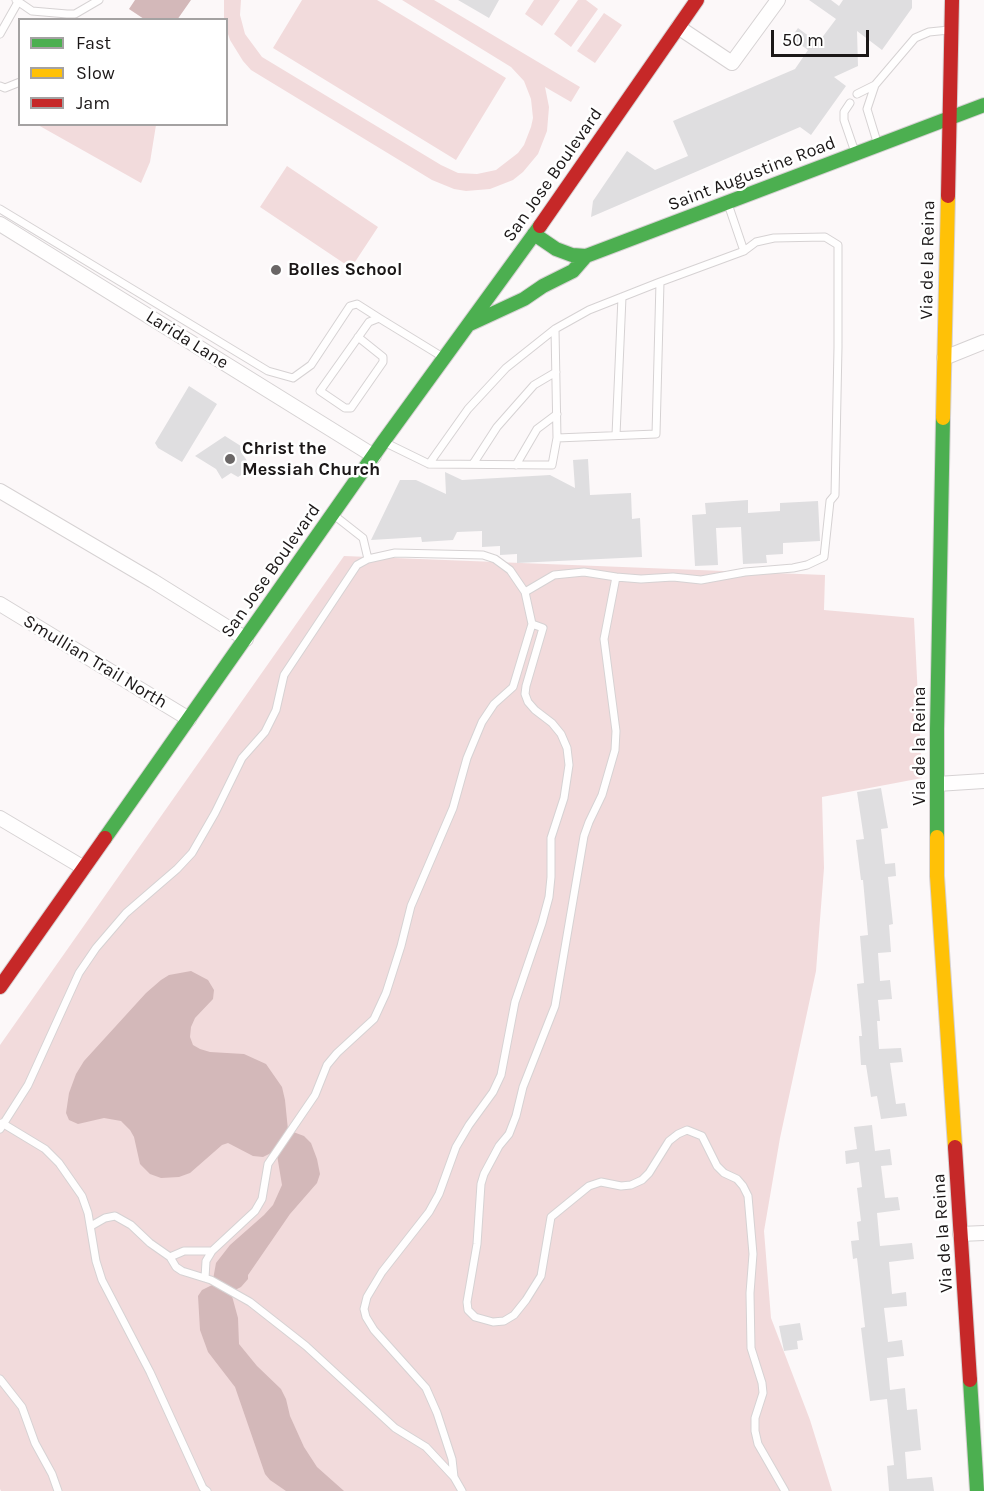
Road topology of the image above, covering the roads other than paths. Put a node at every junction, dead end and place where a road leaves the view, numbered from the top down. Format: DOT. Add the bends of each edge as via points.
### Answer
graph roads {
  1 [pos="99,0"];
  2 [pos="697,0"];
  3 [pos="778,0"];
  4 [pos="952,0"];
  5 [pos="17,1"];
  6 [pos="66,17"];
  7 [pos="678,27"];
  8 [pos="952,30"];
  9 [pos="0,34"];
  10 [pos="18,83"];
  11 [pos="875,85"];
  12 [pos="0,86"];
  13 [pos="857,94"];
  14 [pos="850,103"];
  15 [pos="984,105"];
  16 [pos="950,118"];
  17 [pos="878,145"];
  18 [pos="856,154"];
  19 [pos="728,202"];
  20 [pos="0,209"];
  21 [pos="0,224"];
  22 [pos="534,234"];
  23 [pos="744,251"];
  24 [pos="586,256"];
  25 [pos="660,282"];
  26 [pos="622,297"];
  27 [pos="379,318"];
  28 [pos="466,326"];
  29 [pos="555,329"];
  30 [pos="358,337"];
  31 [pos="984,342"];
  32 [pos="444,358"];
  33 [pos="944,358"];
  34 [pos="556,372"];
  35 [pos="557,414"];
  36 [pos="616,435"];
  37 [pos="557,438"];
  38 [pos="383,442"];
  39 [pos="374,456"];
  40 [pos="429,464"];
  41 [pos="473,464"];
  42 [pos="516,465"];
  43 [pos="0,491"];
  44 [pos="333,515"];
  45 [pos="368,559"];
  46 [pos="616,577"];
  47 [pos="525,592"];
  48 [pos="0,604"];
  49 [pos="532,624"];
  50 [pos="246,639"];
  51 [pos="523,654"];
  52 [pos="534,657"];
  53 [pos="513,687"];
  54 [pos="525,694"];
  55 [pos="189,719"];
  56 [pos="984,781"];
  57 [pos="937,784"];
  58 [pos="0,818"];
  59 [pos="84,868"];
  60 [pos="0,987"];
  61 [pos="1,1125"];
  62 [pos="91,1226"];
  63 [pos="984,1233"];
  64 [pos="960,1234"];
  65 [pos="212,1251"];
  66 [pos="170,1257"];
  67 [pos="208,1279"];
  68 [pos="0,1379"];
  69 [pos="454,1477"];
  70 [pos="58,1491"];
  71 [pos="207,1491"];
  72 [pos="462,1491"];
  73 [pos="785,1491"];
  74 [pos="977,1491"];
  1 -- 6 [label="lane"];
  2 -- 7 [label="main road, San Jose Boulevard"];
  3 -- 7 [label="street" via="732,63"];
  4 -- 8 [label="main road, Via de la Reina"];
  5 -- 6 [label="lane" via="32,11"];
  5 -- 9 [label="lane"];
  7 -- 22 [label="main road, San Jose Boulevard"];
  8 -- 11 [label="lane" via="915,38"];
  8 -- 16 [label="main road, Via de la Reina"];
  10 -- 12 [label="lane"];
  11 -- 13 [label="lane"];
  11 -- 17 [label="lane" via="867,108"];
  14 -- 18 [label="lane" via="844,120"];
  15 -- 16 [label="main road, Saint Augustine Road"];
  16 -- 17 [label="main road, Saint Augustine Road"];
  16 -- 33 [label="main road, Via de la Reina"];
  17 -- 18 [label="main road, Saint Augustine Road"];
  18 -- 19 [label="main road, Saint Augustine Road"];
  19 -- 23 [label="lane"];
  19 -- 24 [label="main road, Saint Augustine Road"];
  20 -- 27 [label="lane" via="258,365 293,378 311,365 350,306 357,304"];
  21 -- 39 [label="street, Larida Lane"];
  22 -- 24 [label="main road" via="556,249"];
  22 -- 28 [label="main road, San Jose Boulevard"];
  23 -- 25 [label="lane"];
  23 -- 46 [label="lane" via="756,242 774,238 825,237 838,245 834,495 824,557 793,568 701,580"];
  24 -- 28 [label="main road" via="573,271"];
  25 -- 26 [label="lane"];
  25 -- 36 [label="lane" via="657,434"];
  26 -- 29 [label="lane"];
  26 -- 36 [label="lane"];
  27 -- 30 [label="lane" via="369,322"];
  27 -- 32 [label="lane"];
  28 -- 32 [label="main road, San Jose Boulevard"];
  29 -- 34 [label="lane"];
  29 -- 40 [label="lane" via="506,368 468,409"];
  30 -- 30 [label="lane" via="320,391 345,408 351,408 383,362 383,357"];
  31 -- 33 [label="street"];
  32 -- 38 [label="main road, San Jose Boulevard"];
  33 -- 57 [label="main road, Via de la Reina"];
  34 -- 35 [label="lane"];
  34 -- 41 [label="lane" via="534,385 497,427"];
  35 -- 37 [label="lane"];
  35 -- 42 [label="lane" via="537,429"];
  36 -- 37 [label="lane"];
  37 -- 42 [label="lane" via="552,465"];
  38 -- 39 [label="main road, San Jose Boulevard"];
  38 -- 40 [label="lane"];
  39 -- 44 [label="main road, San Jose Boulevard"];
  40 -- 41 [label="lane"];
  41 -- 42 [label="lane"];
  43 -- 50 [label="street"];
  44 -- 45 [label="lane" via="363,538"];
  44 -- 50 [label="main road, San Jose Boulevard"];
  45 -- 47 [label="lane" via="395,553 483,555 510,570"];
  45 -- 61 [label="lane" via="357,566 294,658 284,675 276,710 265,732 242,758 192,853 126,913 79,973 28,1085"];
  46 -- 47 [label="lane" via="584,572 554,575"];
  46 -- 73 [label="lane" via="604,639 615,750 603,795 584,836 555,1006 509,1134 483,1174 468,1310 475,1317 493,1322 504,1322 514,1315 541,1276 551,1217 589,1186 601,1182 632,1185 642,1180 678,1134 687,1130 702,1136 717,1166 737,1179 748,1196 753,1254 751,1348 763,1393 754,1431"];
  47 -- 49 [label="lane"];
  48 -- 55 [label="street, Smullian Trail North"];
  49 -- 51 [label="lane"];
  49 -- 52 [label="lane" via="543,628"];
  50 -- 55 [label="main road, San Jose Boulevard"];
  51 -- 52 [label="lane"];
  51 -- 53 [label="lane"];
  52 -- 54 [label="lane"];
  53 -- 54 [label="lane"];
  53 -- 65 [label="lane" via="482,722 453,808 411,906 389,984 374,1020 327,1065 315,1095 268,1164 262,1199 255,1211"];
  54 -- 69 [label="lane" via="535,710 561,734 569,765 564,798 551,838 549,897 542,924 515,1002 501,1075 456,1147 429,1212 382,1272 364,1309 374,1330 426,1388 452,1459"];
  55 -- 59 [label="main road, San Jose Boulevard"];
  56 -- 57 [label="street"];
  57 -- 64 [label="main road, Via de la Reina" via="937,876"];
  58 -- 59 [label="street"];
  59 -- 60 [label="main road, San Jose Boulevard"];
  61 -- 62 [label="lane" via="36,1143 60,1163 82,1196"];
  62 -- 66 [label="lane" via="115,1216"];
  62 -- 71 [label="lane" via="102,1280"];
  63 -- 64 [label="street"];
  64 -- 74 [label="main road, Via de la Reina"];
  65 -- 66 [label="lane" via="184,1251"];
  65 -- 67 [label="lane" via="206,1261"];
  66 -- 67 [label="lane" via="182,1271"];
  67 -- 69 [label="lane" via="250,1302 306,1346 395,1428 426,1447"];
  68 -- 70 [label="lane" via="22,1407"];
  69 -- 72 [label="lane"];
}
